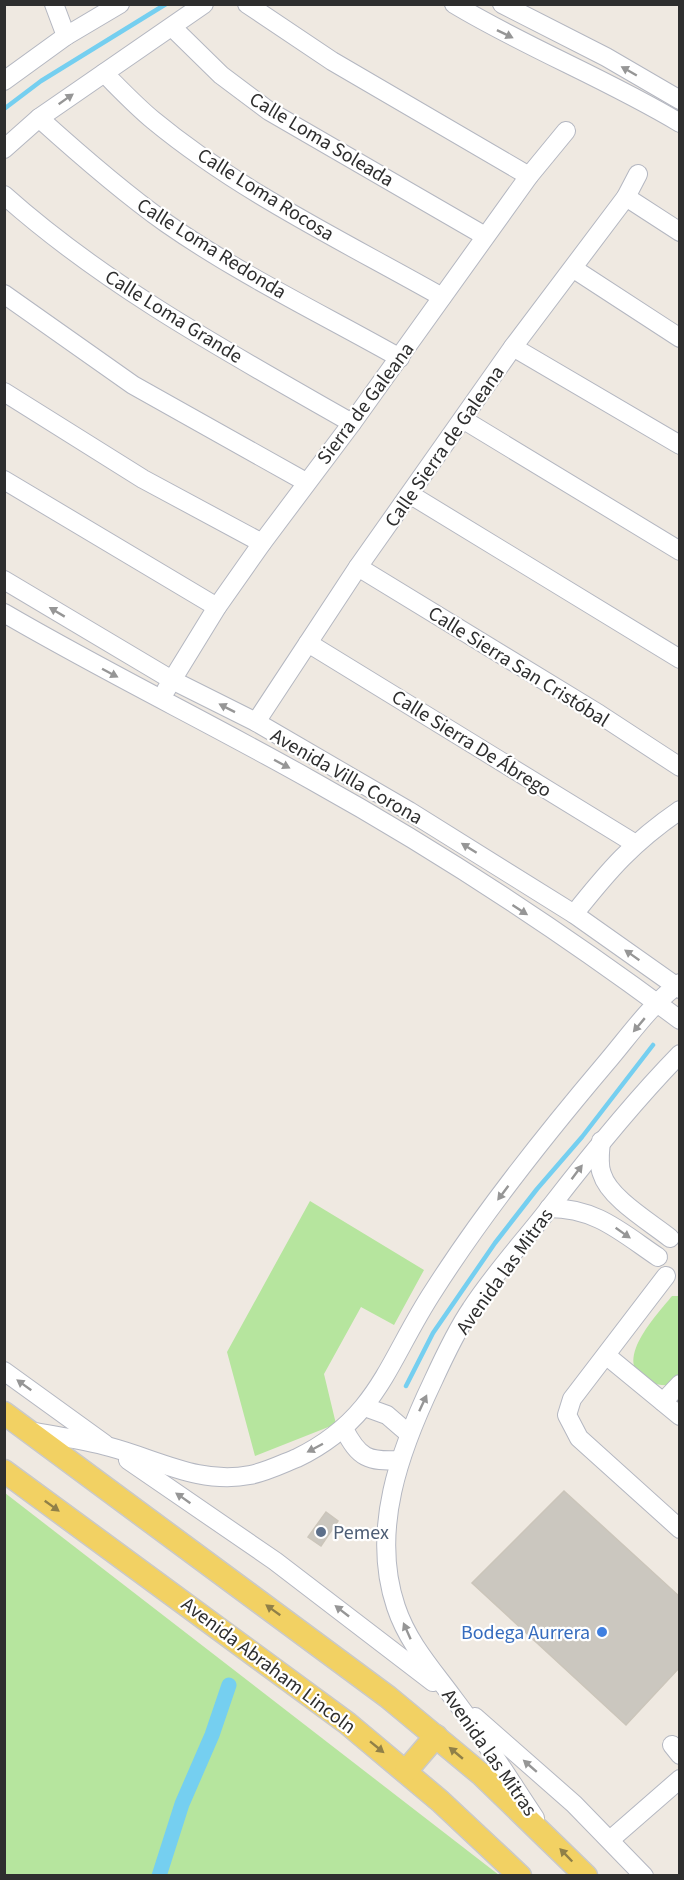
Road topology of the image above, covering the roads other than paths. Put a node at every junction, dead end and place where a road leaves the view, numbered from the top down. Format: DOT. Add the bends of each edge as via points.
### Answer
graph roads {
  1 [pos="54,4"];
  2 [pos="120,4"];
  3 [pos="204,4"];
  4 [pos="247,4"];
  5 [pos="454,4"];
  6 [pos="502,4"];
  7 [pos="172,27"];
  8 [pos="66,36"];
  9 [pos="606,57"];
  10 [pos="104,73"];
  11 [pos="593,76"];
  12 [pos="4,81"];
  13 [pos="680,100"];
  14 [pos="39,118"];
  15 [pos="680,123"];
  16 [pos="566,131"];
  17 [pos="4,149"];
  18 [pos="638,174"];
  19 [pos="529,176"];
  20 [pos="4,195"];
  21 [pos="626,197"];
  22 [pos="680,232"];
  23 [pos="485,236"];
  24 [pos="574,269"];
  25 [pos="4,294"];
  26 [pos="442,297"];
  27 [pos="680,338"];
  28 [pos="513,347"];
  29 [pos="400,358"];
  30 [pos="4,392"];
  31 [pos="464,420"];
  32 [pos="352,423"];
  33 [pos="680,445"];
  34 [pos="4,480"];
  35 [pos="306,482"];
  36 [pos="411,495"];
  37 [pos="262,543"];
  38 [pos="680,551"];
  39 [pos="358,567"];
  40 [pos="4,580"];
  41 [pos="217,607"];
  42 [pos="4,613"];
  43 [pos="309,643"];
  44 [pos="680,659"];
  45 [pos="172,680"];
  46 [pos="161,700"];
  47 [pos="256,722"];
  48 [pos="680,767"];
  49 [pos="680,810"];
  50 [pos="634,843"];
  51 [pos="574,914"];
  52 [pos="678,986"];
  53 [pos="657,1004"];
  54 [pos="680,1020"];
  55 [pos="680,1054"];
  56 [pos="601,1141"];
  57 [pos="618,1198"];
  58 [pos="549,1208"];
  59 [pos="602,1219"];
  60 [pos="675,1237"];
  61 [pos="658,1257"];
  62 [pos="673,1278"];
  63 [pos="608,1356"];
  64 [pos="4,1371"];
  65 [pos="680,1384"];
  66 [pos="663,1402"];
  67 [pos="365,1407"];
  68 [pos="4,1413"];
  69 [pos="680,1416"];
  70 [pos="344,1429"];
  71 [pos="27,1431"];
  72 [pos="409,1434"];
  73 [pos="110,1447"];
  74 [pos="400,1460"];
  75 [pos="4,1471"];
  76 [pos="680,1529"];
  77 [pos="454,1699"];
  78 [pos="436,1736"];
  79 [pos="406,1771"];
  80 [pos="680,1779"];
  81 [pos="547,1835"];
  82 [pos="610,1840"];
  83 [pos="520,1875"];
  84 [pos="586,1875"];
  85 [pos="644,1875"];
  1 -- 8 [label="street"];
  2 -- 8 [label="street"];
  3 -- 7 [label="street"];
  4 -- 19 [label="street" via="332,61"];
  5 -- 11 [label="street, one-way" via="496,30"];
  6 -- 9 [label="street"];
  7 -- 10 [label="street"];
  7 -- 23 [label="street, Calle Loma Soleada" via="221,75 269,111"];
  8 -- 12 [label="street"];
  9 -- 11 [label="street"];
  13 -- 9 [label="street, one-way"];
  14 -- 10 [label="street, one-way"];
  10 -- 26 [label="street, Calle Loma Rocosa" via="154,120 220,168 300,218"];
  11 -- 15 [label="street"];
  14 -- 17 [label="street"];
  14 -- 29 [label="street, Calle Loma Redonda" via="110,182 168,224 246,273"];
  16 -- 19 [label="street, Sierra de Galeana"];
  18 -- 21 [label="street, Calle Sierra de Galeana"];
  19 -- 23 [label="street, Sierra de Galeana"];
  20 -- 32 [label="street, Calle Loma Grande" via="69,248 149,302"];
  21 -- 22 [label="street"];
  21 -- 24 [label="street, Calle Sierra de Galeana"];
  23 -- 26 [label="street, Sierra de Galeana"];
  24 -- 27 [label="street"];
  24 -- 28 [label="street, Calle Sierra de Galeana"];
  25 -- 35 [label="street" via="133,385"];
  26 -- 29 [label="street, Sierra de Galeana"];
  28 -- 31 [label="street, Calle Sierra de Galeana"];
  28 -- 33 [label="street"];
  29 -- 32 [label="street, Sierra de Galeana"];
  30 -- 37 [label="street" via="142,479"];
  31 -- 36 [label="street, Calle Sierra de Galeana"];
  31 -- 38 [label="street"];
  32 -- 35 [label="street, Sierra de Galeana"];
  34 -- 41 [label="street"];
  35 -- 37 [label="street, Sierra de Galeana"];
  36 -- 39 [label="street, Calle Sierra de Galeana"];
  36 -- 44 [label="street"];
  37 -- 41 [label="street, Sierra de Galeana"];
  39 -- 43 [label="street, Calle Sierra de Galeana"];
  39 -- 48 [label="street, Calle Sierra San Cristóbal"];
  45 -- 40 [label="street, Avenida Villa Corona, one-way"];
  41 -- 45 [label="street, Sierra de Galeana"];
  42 -- 46 [label="street, Avenida Villa Corona, one-way"];
  43 -- 47 [label="street, Calle Sierra de Galeana"];
  43 -- 50 [label="street, Calle Sierra De Ábrego"];
  45 -- 46 [label="street, Sierra de Galeana"];
  47 -- 45 [label="street, Avenida Villa Corona, one-way"];
  46 -- 53 [label="street, Avenida Villa Corona, one-way" via="375,817"];
  51 -- 47 [label="street, Avenida Villa Corona, one-way"];
  49 -- 50 [label="street"];
  50 -- 51 [label="street"];
  52 -- 51 [label="street, Avenida Villa Corona, one-way"];
  52 -- 53 [label="street"];
  53 -- 54 [label="street, Avenida Villa Corona"];
  53 -- 67 [label="street, one-way" via="557,1122 465,1244"];
  55 -- 56 [label="street, Avenida las Mitras"];
  56 -- 57 [label="street" via="602,1175"];
  58 -- 56 [label="street, Avenida las Mitras, one-way"];
  57 -- 59 [label="street"];
  57 -- 60 [label="street"];
  58 -- 59 [label="street" via="578,1209"];
  72 -- 58 [label="street, Avenida las Mitras, one-way" via="470,1310"];
  59 -- 61 [label="street, one-way"];
  60 -- 61 [label="street" via="659,1249"];
  61 -- 62 [label="street" via="661,1270"];
  62 -- 63 [label="street"];
  63 -- 66 [label="street"];
  63 -- 76 [label="street" via="572,1399 567,1415 579,1438"];
  73 -- 64 [label="street, one-way"];
  65 -- 66 [label="street"];
  66 -- 69 [label="street"];
  67 -- 70 [label="street"];
  67 -- 72 [label="street" via="387,1415"];
  68 -- 71 [label="main road"];
  70 -- 73 [label="street, one-way" via="320,1447 283,1464 232,1477 172,1468"];
  70 -- 74 [label="street" via="352,1446 368,1459"];
  71 -- 73 [label="street"];
  78 -- 71 [label="main road, one-way" via="338,1658"];
  72 -- 74 [label="street, Avenida las Mitras"];
  77 -- 73 [label="street, one-way" via="318,1593"];
  77 -- 74 [label="street, Avenida las Mitras, one-way" via="412,1642 396,1607 386,1536"];
  75 -- 79 [label="main road, Avenida Abraham Lincoln, one-way" via="286,1676"];
  77 -- 81 [label="street, Avenida las Mitras"];
  82 -- 77 [label="street, one-way"];
  78 -- 79 [label="main road"];
  81 -- 78 [label="main road, one-way"];
  79 -- 83 [label="main road, Avenida Abraham Lincoln"];
  80 -- 82 [label="street"];
  84 -- 81 [label="main road, one-way"];
  82 -- 85 [label="street"];
}
